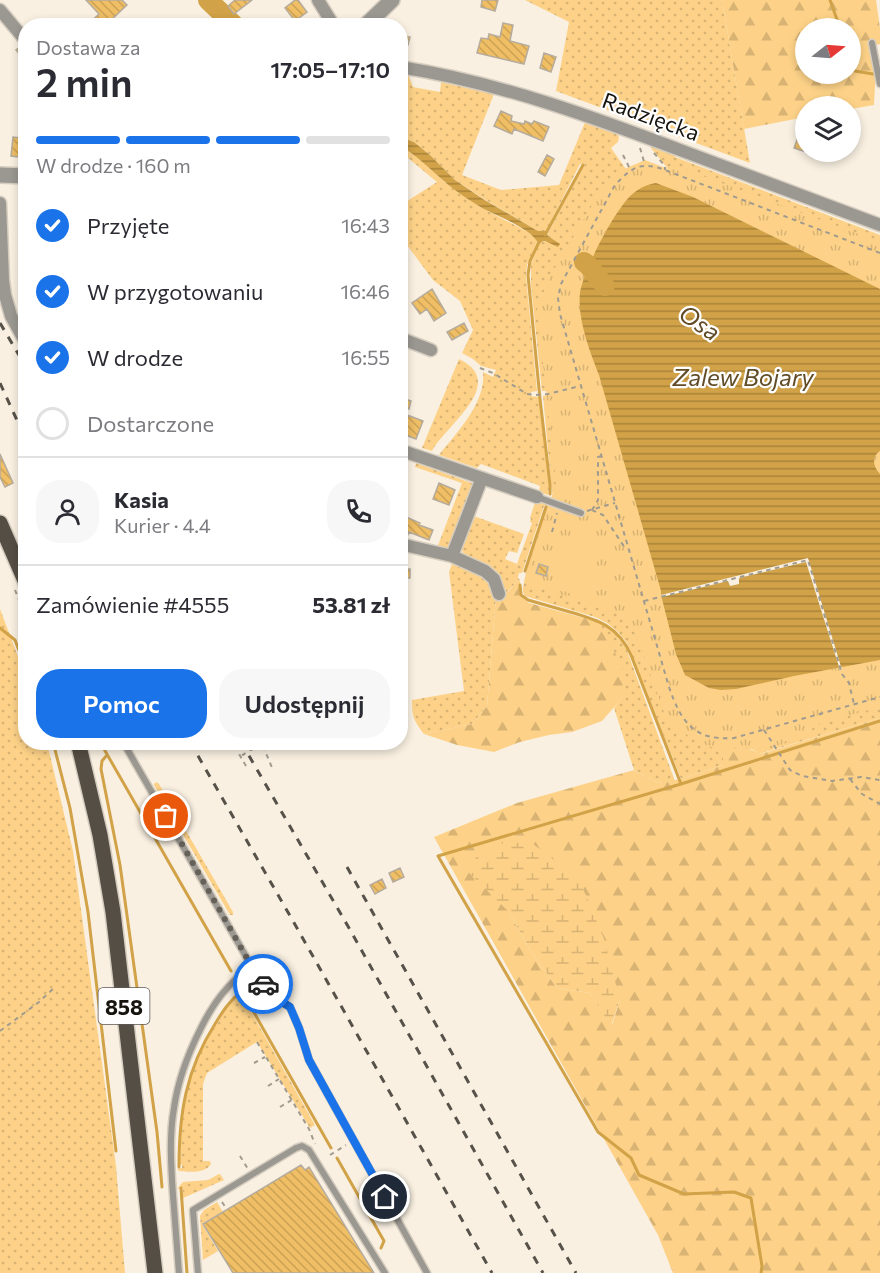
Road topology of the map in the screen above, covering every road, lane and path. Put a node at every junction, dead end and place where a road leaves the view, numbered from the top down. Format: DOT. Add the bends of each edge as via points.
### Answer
graph roads {
  1 [pos="318,0"];
  2 [pos="392,0"];
  3 [pos="0,10"];
  4 [pos="329,18"];
  5 [pos="373,18"];
  6 [pos="18,31"];
  7 [pos="872,43"];
  8 [pos="408,69"];
  9 [pos="880,84"];
  10 [pos="650,138"];
  11 [pos="640,148"];
  12 [pos="623,155"];
  13 [pos="645,165"];
  14 [pos="665,170"];
  15 [pos="631,171"];
  16 [pos="0,175"];
  17 [pos="18,176"];
  18 [pos="0,203"];
  19 [pos="880,225"];
  20 [pos="880,253"];
  21 [pos="18,329"];
  22 [pos="408,341"];
  23 [pos="431,350"];
  24 [pos="480,368"];
  25 [pos="581,386"];
  26 [pos="408,453"];
  27 [pos="602,456"];
  28 [pos="482,478"];
  29 [pos="537,497"];
  30 [pos="615,503"];
  31 [pos="560,505"];
  32 [pos="592,510"];
  33 [pos="582,513"];
  34 [pos="0,523"];
  35 [pos="552,532"];
  36 [pos="408,546"];
  37 [pos="628,547"];
  38 [pos="452,556"];
  39 [pos="18,565"];
  40 [pos="499,594"];
  41 [pos="644,601"];
  42 [pos="880,697"];
  43 [pos="854,704"];
  44 [pos="764,730"];
  45 [pos="80,750"];
  46 [pos="128,750"];
  47 [pos="249,750"];
  48 [pos="265,750"];
  49 [pos="246,766"];
  50 [pos="273,770"];
  51 [pos="850,779"];
  52 [pos="880,780"];
  53 [pos="880,804"];
  54 [pos="252,967"];
  55 [pos="55,987"];
  56 [pos="0,1031"];
  57 [pos="256,1042"];
  58 [pos="265,1057"];
  59 [pos="254,1063"];
  60 [pos="279,1079"];
  61 [pos="267,1086"];
  62 [pos="292,1101"];
  63 [pos="280,1107"];
  64 [pos="307,1126"];
  65 [pos="353,1140"];
  66 [pos="330,1155"];
  67 [pos="240,1156"];
  68 [pos="245,1164"];
  69 [pos="155,1273"];
  70 [pos="179,1273"];
  71 [pos="198,1273"];
  72 [pos="385,1273"];
  73 [pos="427,1273"];
  1 -- 4 [label="street"];
  2 -- 5 [label="street"];
  3 -- 6 [label="street"];
  7 -- 9 [label="lane"];
  8 -- 10 [label="street, Radzięcka" via="531,97"];
  10 -- 14 [label="path" via="649,148"];
  10 -- 19 [label="street, Radzięcka"];
  11 -- 13 [label="path"];
  12 -- 15 [label="path"];
  13 -- 14 [label="path"];
  13 -- 15 [label="path"];
  14 -- 20 [label="path"];
  15 -- 25 [label="path" via="615,185 561,284 560,314"];
  16 -- 17 [label="street"];
  18 -- 21 [label="street" via="5,295"];
  22 -- 23 [label="street"];
  24 -- 25 [label="path" via="527,394 548,394"];
  25 -- 27 [label="path"];
  26 -- 28 [label="street"];
  27 -- 30 [label="path"];
  27 -- 32 [label="path" via="598,457 598,500"];
  28 -- 29 [label="street"];
  28 -- 38 [label="street"];
  29 -- 31 [label="lane"];
  30 -- 32 [label="path"];
  30 -- 37 [label="path"];
  31 -- 33 [label="lane"];
  31 -- 35 [label="path"];
  32 -- 37 [label="path" via="603,515"];
  34 -- 39 [label="main road"];
  36 -- 38 [label="street"];
  37 -- 41 [label="path"];
  38 -- 40 [label="street" via="490,574"];
  41 -- 43 [label="path" via="807,560"];
  41 -- 44 [label="path" via="675,706 685,721 717,738"];
  42 -- 43 [label="path"];
  43 -- 44 [label="path"];
  44 -- 51 [label="path" via="790,770 832,781"];
  45 -- 69 [label="main road, 858" via="113,912"];
  46 -- 54 [label="lane"];
  47 -- 49 [label="path" via="239,754"];
  48 -- 50 [label="path"];
  51 -- 52 [label="path"];
  51 -- 53 [label="path" via="862,794"];
  54 -- 65 [label="lane" via="271,995 290,1007 309,1060"];
  54 -- 70 [label="lane" via="242,973 208,1013 182,1074 174,1107 171,1146"];
  55 -- 56 [label="path"];
  57 -- 58 [label="path"];
  58 -- 59 [label="path"];
  58 -- 60 [label="path"];
  60 -- 61 [label="path"];
  60 -- 62 [label="path"];
  62 -- 63 [label="path"];
  62 -- 64 [label="path"];
  65 -- 66 [label="path"];
  65 -- 73 [label="lane"];
  67 -- 68 [label="path"];
  71 -- 72 [label="lane" via="193,1210 305,1146"];
}
